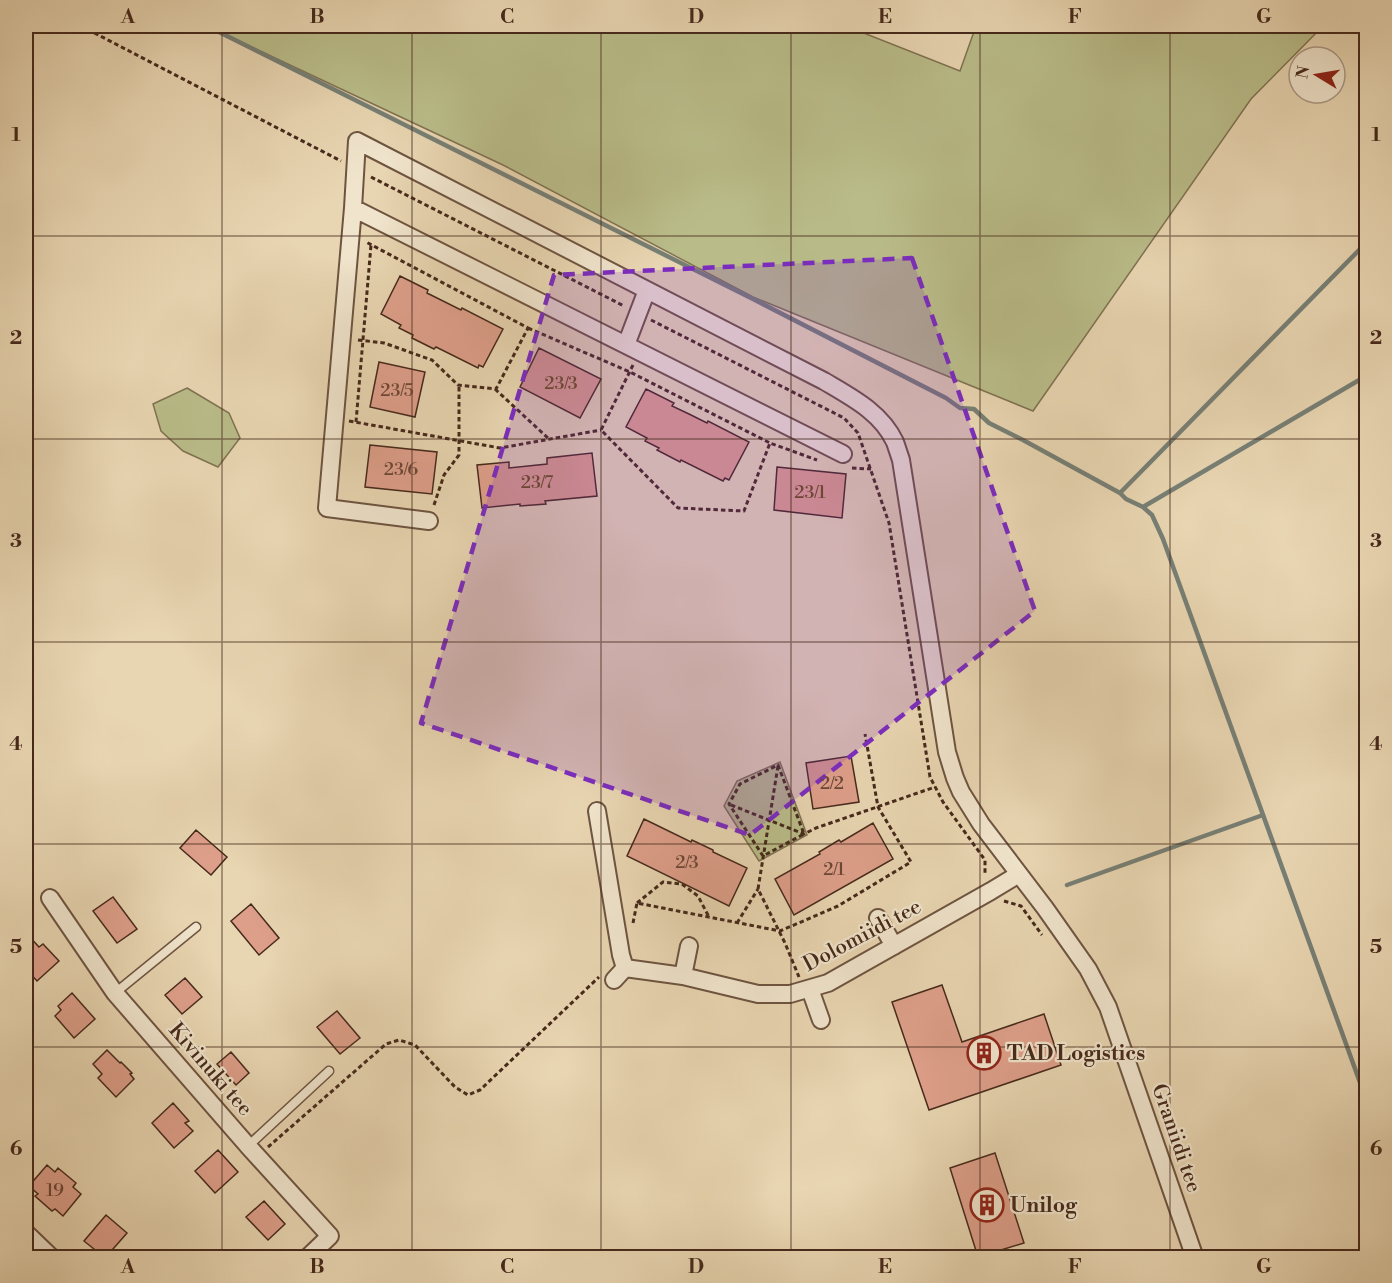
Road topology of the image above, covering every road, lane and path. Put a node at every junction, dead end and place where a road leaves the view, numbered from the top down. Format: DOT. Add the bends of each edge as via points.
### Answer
graph roads {
  1 [pos="81,26"];
  2 [pos="354,168"];
  3 [pos="353,208"];
  4 [pos="351,234"];
  5 [pos="371,245"];
  6 [pos="647,290"];
  7 [pos="638,313"];
  8 [pos="528,328"];
  9 [pos="341,339"];
  10 [pos="633,348"];
  11 [pos="630,372"];
  12 [pos="458,385"];
  13 [pos="496,389"];
  14 [pos="335,419"];
  15 [pos="356,422"];
  16 [pos="601,430"];
  17 [pos="549,439"];
  18 [pos="770,443"];
  19 [pos="847,461"];
  20 [pos="821,462"];
  21 [pos="872,470"];
  22 [pos="429,521"];
  23 [pos="865,734"];
  24 [pos="778,765"];
  25 [pos="935,787"];
  26 [pos="729,804"];
  27 [pos="878,807"];
  28 [pos="597,811"];
  29 [pos="769,820"];
  30 [pos="804,834"];
  31 [pos="763,856"];
  32 [pos="1019,873"];
  33 [pos="758,889"];
  34 [pos="991,891"];
  35 [pos="50,898"];
  36 [pos="637,903"];
  37 [pos="709,917"];
  38 [pos="878,918"];
  39 [pos="737,923"];
  40 [pos="632,925"];
  41 [pos="196,927"];
  42 [pos="780,931"];
  43 [pos="1046,941"];
  44 [pos="689,946"];
  45 [pos="894,946"];
  46 [pos="613,974"];
  47 [pos="683,976"];
  48 [pos="802,984"];
  49 [pos="115,993"];
  50 [pos="821,1020"];
  51 [pos="329,1071"];
  52 [pos="253,1151"];
  53 [pos="26,1233"];
  54 [pos="52,1257"];
  55 [pos="307,1257"];
  56 [pos="1195,1257"];
  1 -- 2 [label="path"];
  2 -- 3 [label="street"];
  2 -- 6 [label="street, Graniidi tee" via="357,141"];
  2 -- 7 [label="path"];
  3 -- 4 [label="street"];
  3 -- 10 [label="street"];
  4 -- 5 [label="path"];
  4 -- 9 [label="street"];
  5 -- 8 [label="path"];
  5 -- 15 [label="path"];
  6 -- 7 [label="street"];
  6 -- 32 [label="street, Graniidi tee" via="857,400 884,425 895,442 947,752 961,792"];
  7 -- 10 [label="street"];
  7 -- 21 [label="path" via="844,418 858,433"];
  8 -- 11 [label="path"];
  8 -- 13 [label="path"];
  9 -- 12 [label="path" via="384,343 432,360"];
  9 -- 14 [label="street"];
  10 -- 11 [label="path"];
  10 -- 19 [label="street"];
  11 -- 16 [label="path"];
  11 -- 18 [label="path"];
  12 -- 13 [label="path"];
  12 -- 22 [label="path" via="459,455 444,475"];
  13 -- 17 [label="path"];
  14 -- 15 [label="path"];
  14 -- 22 [label="street" via="327,508"];
  15 -- 17 [label="path" via="500,448"];
  16 -- 17 [label="path"];
  16 -- 18 [label="path" via="678,508 744,512"];
  18 -- 20 [label="path"];
  19 -- 21 [label="path"];
  21 -- 25 [label="path" via="889,523 930,777"];
  23 -- 27 [label="path"];
  24 -- 26 [label="path" via="740,784"];
  24 -- 29 [label="path"];
  24 -- 30 [label="path"];
  25 -- 27 [label="path"];
  25 -- 34 [label="path" via="985,860 985,880"];
  26 -- 29 [label="path"];
  26 -- 31 [label="path"];
  27 -- 30 [label="path"];
  27 -- 42 [label="path" via="911,862 838,906"];
  28 -- 46 [label="street" via="621,955"];
  29 -- 30 [label="path"];
  29 -- 31 [label="path"];
  30 -- 31 [label="path"];
  31 -- 33 [label="path"];
  32 -- 34 [label="street, Dolomiidi tee"];
  32 -- 56 [label="street, Graniidi tee" via="1088,969 1108,1007"];
  33 -- 39 [label="path"];
  33 -- 42 [label="path"];
  34 -- 43 [label="path" via="1002,901 1021,906"];
  34 -- 45 [label="street, Dolomiidi tee"];
  35 -- 49 [label="street, Kivinuki tee"];
  36 -- 37 [label="path"];
  36 -- 37 [label="path" via="663,882 682,884 698,896"];
  36 -- 40 [label="path"];
  37 -- 39 [label="path"];
  38 -- 45 [label="street"];
  39 -- 42 [label="path"];
  41 -- 49 [label="lane"];
  42 -- 48 [label="path"];
  44 -- 47 [label="street"];
  45 -- 48 [label="street, Dolomiidi tee" via="828,983"];
  46 -- 47 [label="street, Dolomiidi tee"];
  46 -- 52 [label="path" via="480,1090 468,1095 454,1088 415,1045 399,1040 386,1044"];
  47 -- 48 [label="street, Dolomiidi tee" via="758,993 790,994"];
  48 -- 50 [label="street"];
  49 -- 52 [label="street, Kivinuki tee"];
  51 -- 52 [label="lane"];
  52 -- 55 [label="street, Kivinuki tee" via="330,1236"];
  53 -- 54 [label="street"];
}
